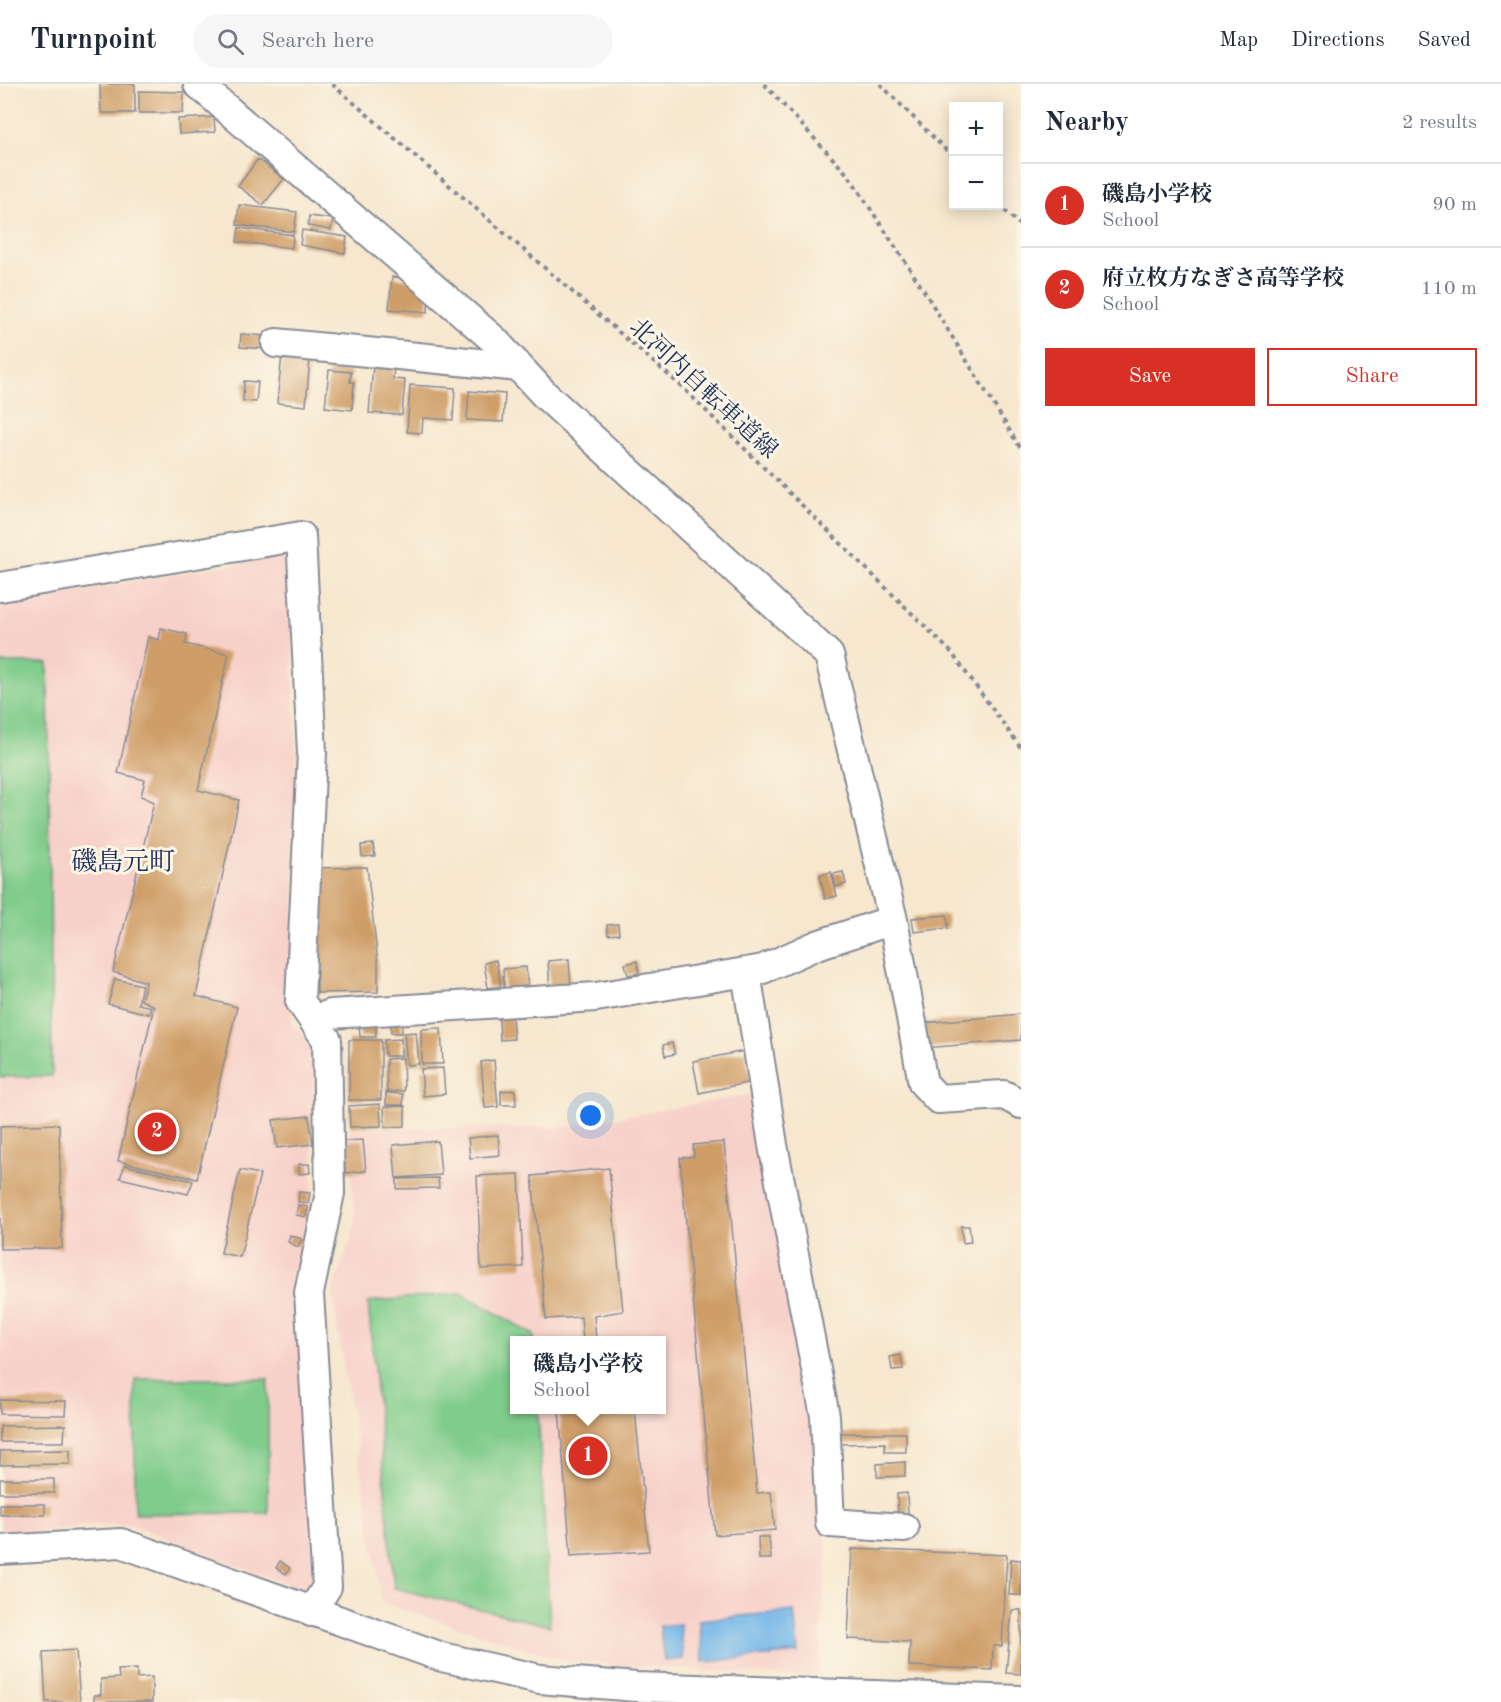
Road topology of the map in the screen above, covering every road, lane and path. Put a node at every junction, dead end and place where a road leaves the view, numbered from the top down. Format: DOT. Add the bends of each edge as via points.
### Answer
graph roads {
  1 [pos="198,84"];
  2 [pos="332,84"];
  3 [pos="764,84"];
  4 [pos="880,84"];
  5 [pos="952,156"];
  6 [pos="1003,208"];
  7 [pos="1021,226"];
  8 [pos="276,343"];
  9 [pos="519,367"];
  10 [pos="1021,449"];
  11 [pos="0,587"];
  12 [pos="1021,748"];
  13 [pos="893,920"];
  14 [pos="746,972"];
  15 [pos="313,1020"];
  16 [pos="1021,1104"];
  17 [pos="904,1528"];
  18 [pos="0,1550"];
  19 [pos="311,1612"];
  20 [pos="637,1694"];
  21 [pos="1021,1700"];
  1 -- 9 [label="street" via="493,339"];
  2 -- 12 [label="path, 北河内自転車道線" via="680,385 951,652"];
  3 -- 10 [label="path" via="849,176"];
  4 -- 5 [label="path"];
  6 -- 7 [label="path"];
  8 -- 9 [label="street"];
  9 -- 13 [label="street" via="829,655"];
  11 -- 15 [label="street" via="301,536 312,753 300,1002"];
  13 -- 14 [label="street"];
  13 -- 16 [label="street" via="922,1083 938,1099 1004,1095"];
  14 -- 15 [label="street" via="596,997 331,1014"];
  14 -- 17 [label="street" via="773,1145 825,1416 830,1523"];
  15 -- 19 [label="street" via="327,1040 330,1193 309,1293 327,1587"];
  18 -- 19 [label="street" via="121,1544"];
  19 -- 20 [label="street" via="453,1660"];
  20 -- 21 [label="street"];
}
